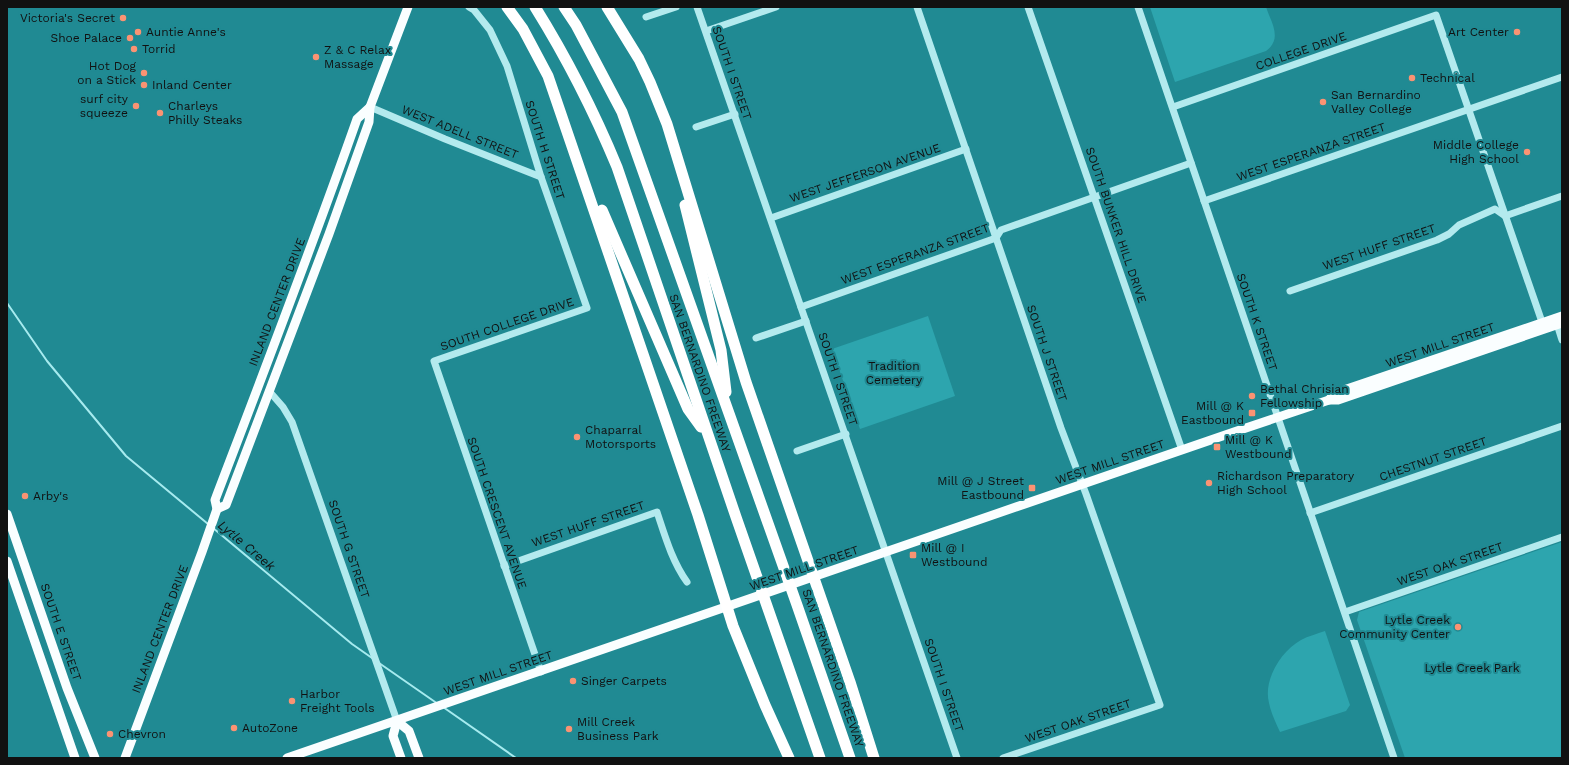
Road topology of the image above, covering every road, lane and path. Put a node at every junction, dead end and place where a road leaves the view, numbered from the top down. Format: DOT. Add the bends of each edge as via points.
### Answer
graph roads {
  1 [pos="408,7"];
  2 [pos="469,7"];
  3 [pos="507,7"];
  4 [pos="535,7"];
  5 [pos="564,7"];
  6 [pos="607,7"];
  7 [pos="676,7"];
  8 [pos="697,7"];
  9 [pos="776,7"];
  10 [pos="917,7"];
  11 [pos="1028,7"];
  12 [pos="1138,7"];
  13 [pos="646,17"];
  14 [pos="623,32"];
  15 [pos="706,32"];
  16 [pos="1562,77"];
  17 [pos="554,91"];
  18 [pos="1173,106"];
  19 [pos="370,107"];
  20 [pos="1469,109"];
  21 [pos="735,114"];
  22 [pos="696,127"];
  23 [pos="966,149"];
  24 [pos="1191,163"];
  25 [pos="541,177"];
  26 [pos="1562,196"];
  27 [pos="1095,197"];
  28 [pos="1204,201"];
  29 [pos="1505,216"];
  30 [pos="771,218"];
  31 [pos="996,238"];
  32 [pos="1290,290"];
  33 [pos="801,307"];
  34 [pos="586,308"];
  35 [pos="1559,320"];
  36 [pos="806,321"];
  37 [pos="1542,322"];
  38 [pos="756,338"];
  39 [pos="1562,340"];
  40 [pos="434,361"];
  41 [pos="269,391"];
  42 [pos="1328,400"];
  43 [pos="728,412"];
  44 [pos="1279,417"];
  45 [pos="1562,426"];
  46 [pos="846,434"];
  47 [pos="707,435"];
  48 [pos="1182,450"];
  49 [pos="797,451"];
  50 [pos="1083,485"];
  51 [pos="217,509"];
  52 [pos="1310,512"];
  53 [pos="7,514"];
  54 [pos="1562,537"];
  55 [pos="887,552"];
  56 [pos="7,562"];
  57 [pos="504,566"];
  58 [pos="814,577"];
  59 [pos="687,582"];
  60 [pos="728,607"];
  61 [pos="1344,612"];
  62 [pos="541,672"];
  63 [pos="1160,705"];
  64 [pos="397,721"];
  65 [pos="75,758"];
  66 [pos="95,758"];
  67 [pos="125,758"];
  68 [pos="287,758"];
  69 [pos="401,758"];
  70 [pos="419,758"];
  71 [pos="789,758"];
  72 [pos="820,758"];
  73 [pos="850,758"];
  74 [pos="874,758"];
  75 [pos="957,758"];
  76 [pos="1003,758"];
  77 [pos="1394,758"];
  1 -- 19 [label="main road, INLAND CENTER DRIVE"];
  2 -- 25 [label="street, SOUTH H STREET" via="490,30 507,66"];
  3 -- 17 [label="highway" via="523,29"];
  4 -- 47 [label="highway, SAN BERNARDINO FREEWAY" via="585,94 617,167"];
  5 -- 43 [label="highway, SAN BERNARDINO FREEWAY" via="622,112"];
  6 -- 14 [label="highway"];
  7 -- 13 [label="street"];
  8 -- 15 [label="street, SOUTH I STREET"];
  9 -- 15 [label="street"];
  10 -- 23 [label="street, SOUTH J STREET"];
  11 -- 27 [label="street, SOUTH BUNKER HILL DRIVE"];
  12 -- 18 [label="street, SOUTH K STREET"];
  14 -- 43 [label="highway" via="652,99 679,182 721,350"];
  14 -- 58 [label="highway" via="650,82 667,124 746,382"];
  15 -- 21 [label="street, SOUTH I STREET"];
  16 -- 20 [label="street, WEST ESPERANZA STREET"];
  17 -- 47 [label="highway" via="563,106 605,219 688,409"];
  17 -- 60 [label="highway"];
  18 -- 20 [label="street, COLLEGE DRIVE" via="1436,15"];
  18 -- 24 [label="street, SOUTH K STREET"];
  19 -- 25 [label="street, WEST ADELL STREET"];
  19 -- 41 [label="main road, INLAND CENTER DRIVE" via="369,122"];
  19 -- 51 [label="main road, INLAND CENTER DRIVE" via="357,119 215,500"];
  20 -- 28 [label="street, WEST ESPERANZA STREET"];
  20 -- 29 [label="street"];
  21 -- 22 [label="street"];
  21 -- 30 [label="street, SOUTH I STREET"];
  23 -- 30 [label="street, WEST JEFFERSON AVENUE"];
  23 -- 31 [label="street, SOUTH J STREET"];
  24 -- 27 [label="street, WEST ESPERANZA STREET"];
  24 -- 28 [label="street, SOUTH K STREET"];
  25 -- 34 [label="street, SOUTH H STREET"];
  26 -- 29 [label="street"];
  27 -- 31 [label="street, WEST ESPERANZA STREET" via="1001,230"];
  27 -- 48 [label="street, SOUTH BUNKER HILL DRIVE"];
  28 -- 44 [label="street, SOUTH K STREET"];
  29 -- 32 [label="street, WEST HUFF STREET" via="1495,209 1459,224 1449,234 1437,240"];
  29 -- 37 [label="street"];
  30 -- 33 [label="street, SOUTH I STREET"];
  31 -- 33 [label="street, WEST ESPERANZA STREET"];
  31 -- 50 [label="street, SOUTH J STREET"];
  33 -- 36 [label="street, SOUTH I STREET"];
  34 -- 40 [label="street, SOUTH COLLEGE DRIVE"];
  35 -- 37 [label="main road, WEST MILL STREET"];
  35 -- 39 [label="street"];
  35 -- 42 [label="main road, WEST MILL STREET" via="1338,400"];
  36 -- 38 [label="street"];
  36 -- 46 [label="street, SOUTH I STREET"];
  37 -- 42 [label="main road, WEST MILL STREET" via="1335,393"];
  40 -- 57 [label="street, SOUTH CRESCENT AVENUE"];
  41 -- 51 [label="main road, INLAND CENTER DRIVE" via="226,505"];
  41 -- 64 [label="street, SOUTH G STREET" via="292,422"];
  42 -- 44 [label="main road, WEST MILL STREET"];
  43 -- 73 [label="highway, SAN BERNARDINO FREEWAY"];
  44 -- 48 [label="main road, WEST MILL STREET"];
  44 -- 52 [label="street, SOUTH K STREET"];
  45 -- 52 [label="street, CHESTNUT STREET"];
  46 -- 49 [label="street"];
  46 -- 55 [label="street, SOUTH I STREET"];
  47 -- 72 [label="highway, SAN BERNARDINO FREEWAY"];
  48 -- 50 [label="main road, WEST MILL STREET"];
  50 -- 55 [label="main road, WEST MILL STREET"];
  50 -- 63 [label="street, SOUTH J STREET"];
  51 -- 67 [label="main road, INLAND CENTER DRIVE"];
  52 -- 61 [label="street, SOUTH K STREET"];
  53 -- 66 [label="main road, SOUTH E STREET" via="67,688"];
  54 -- 61 [label="street, WEST OAK STREET"];
  55 -- 58 [label="main road, WEST MILL STREET"];
  55 -- 75 [label="street, SOUTH I STREET"];
  56 -- 65 [label="main road"];
  57 -- 59 [label="street, WEST HUFF STREET" via="657,512 673,558"];
  57 -- 62 [label="street, SOUTH CRESCENT AVENUE"];
  58 -- 60 [label="main road, WEST MILL STREET"];
  58 -- 74 [label="highway"];
  60 -- 62 [label="main road, WEST MILL STREET"];
  60 -- 71 [label="highway" via="733,626"];
  61 -- 77 [label="street, SOUTH K STREET"];
  62 -- 64 [label="main road, WEST MILL STREET"];
  63 -- 76 [label="street, WEST OAK STREET"];
  64 -- 68 [label="main road, WEST MILL STREET"];
  64 -- 69 [label="main road, SOUTH G STREET" via="393,736"];
  64 -- 70 [label="main road, SOUTH G STREET" via="409,731"];
}
